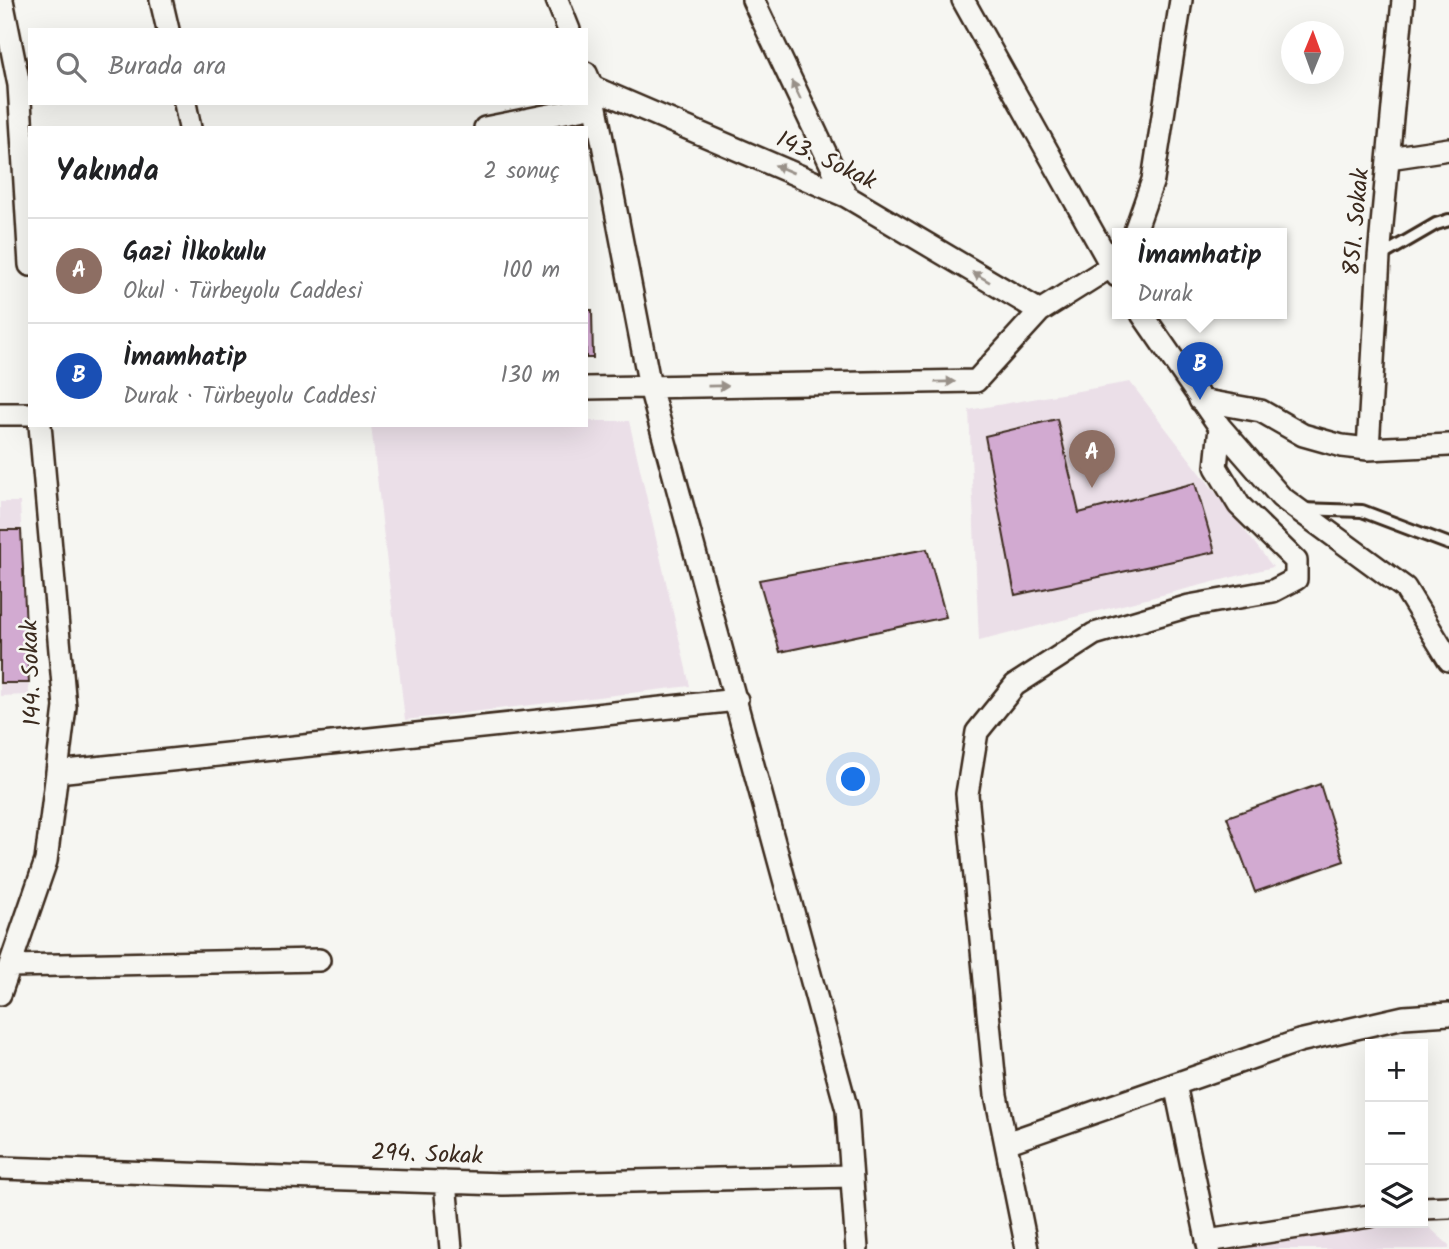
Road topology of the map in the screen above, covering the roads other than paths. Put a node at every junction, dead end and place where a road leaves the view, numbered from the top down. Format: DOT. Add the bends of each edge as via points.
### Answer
graph roads {
  1 [pos="2,0"];
  2 [pos="161,0"];
  3 [pos="557,0"];
  4 [pos="753,0"];
  5 [pos="963,0"];
  6 [pos="1181,0"];
  7 [pos="1403,0"];
  8 [pos="168,28"];
  9 [pos="568,28"];
  10 [pos="591,88"];
  11 [pos="185,105"];
  12 [pos="546,105"];
  13 [pos="190,126"];
  14 [pos="490,126"];
  15 [pos="1449,149"];
  16 [pos="1389,158"];
  17 [pos="846,196"];
  18 [pos="1449,220"];
  19 [pos="1136,228"];
  20 [pos="28,232"];
  21 [pos="1379,257"];
  22 [pos="1112,262"];
  23 [pos="1112,269"];
  24 [pos="1040,312"];
  25 [pos="1145,319"];
  26 [pos="588,387"];
  27 [pos="650,387"];
  28 [pos="1200,400"];
  29 [pos="0,414"];
  30 [pos="28,414"];
  31 [pos="1220,426"];
  32 [pos="40,427"];
  33 [pos="1449,444"];
  34 [pos="1368,449"];
  35 [pos="1297,509"];
  36 [pos="1449,544"];
  37 [pos="1449,660"];
  38 [pos="737,700"];
  39 [pos="57,772"];
  40 [pos="319,960"];
  41 [pos="10,966"];
  42 [pos="0,994"];
  43 [pos="1449,1014"];
  44 [pos="1175,1084"];
  45 [pos="1006,1143"];
  46 [pos="0,1168"];
  47 [pos="851,1175"];
  48 [pos="445,1182"];
  49 [pos="1449,1207"];
  50 [pos="1428,1208"];
  51 [pos="1365,1217"];
  52 [pos="1208,1245"];
  53 [pos="451,1249"];
  54 [pos="857,1249"];
  55 [pos="1027,1249"];
  1 -- 20 [label="street" via="19,85"];
  2 -- 8 [label="street"];
  3 -- 9 [label="street"];
  17 -- 4 [label="street, one-way"];
  5 -- 22 [label="street"];
  6 -- 19 [label="street" via="1153,180"];
  7 -- 16 [label="street, 851. Sokak"];
  17 -- 10 [label="street, 143. Sokak, one-way"];
  10 -- 27 [label="street"];
  11 -- 13 [label="street"];
  12 -- 14 [label="street"];
  15 -- 16 [label="street"];
  16 -- 21 [label="street, 851. Sokak"];
  24 -- 17 [label="street, 143. Sokak, one-way"];
  18 -- 21 [label="lane"];
  21 -- 34 [label="street, 851. Sokak"];
  23 -- 24 [label="street"];
  27 -- 24 [label="street, one-way" via="976,382"];
  25 -- 28 [label="street"];
  26 -- 27 [label="street"];
  27 -- 38 [label="street"];
  28 -- 31 [label="street"];
  28 -- 34 [label="street" via="1261,411 1303,435"];
  29 -- 30 [label="street"];
  31 -- 35 [label="street"];
  31 -- 45 [label="street" via="1216,467 1239,505 1296,561 1296,579 1273,591 1189,606 1094,634 1015,685 977,732 967,794 996,1095"];
  32 -- 39 [label="street, 144. Sokak" via="65,707"];
  33 -- 34 [label="street"];
  35 -- 36 [label="lane" via="1362,510"];
  35 -- 37 [label="street" via="1405,589"];
  38 -- 39 [label="street"];
  38 -- 47 [label="street" via="847,1110"];
  39 -- 41 [label="street, 144. Sokak" via="46,861"];
  40 -- 41 [label="street"];
  41 -- 42 [label="street, 144. Sokak"];
  43 -- 44 [label="street" via="1404,1017 1299,1041"];
  44 -- 45 [label="street"];
  44 -- 52 [label="street"];
  45 -- 55 [label="street"];
  46 -- 48 [label="street, 294. Sokak"];
  47 -- 48 [label="street, 294. Sokak"];
  47 -- 54 [label="street"];
  48 -- 53 [label="street"];
  49 -- 50 [label="street"];
  51 -- 52 [label="street"];
}
